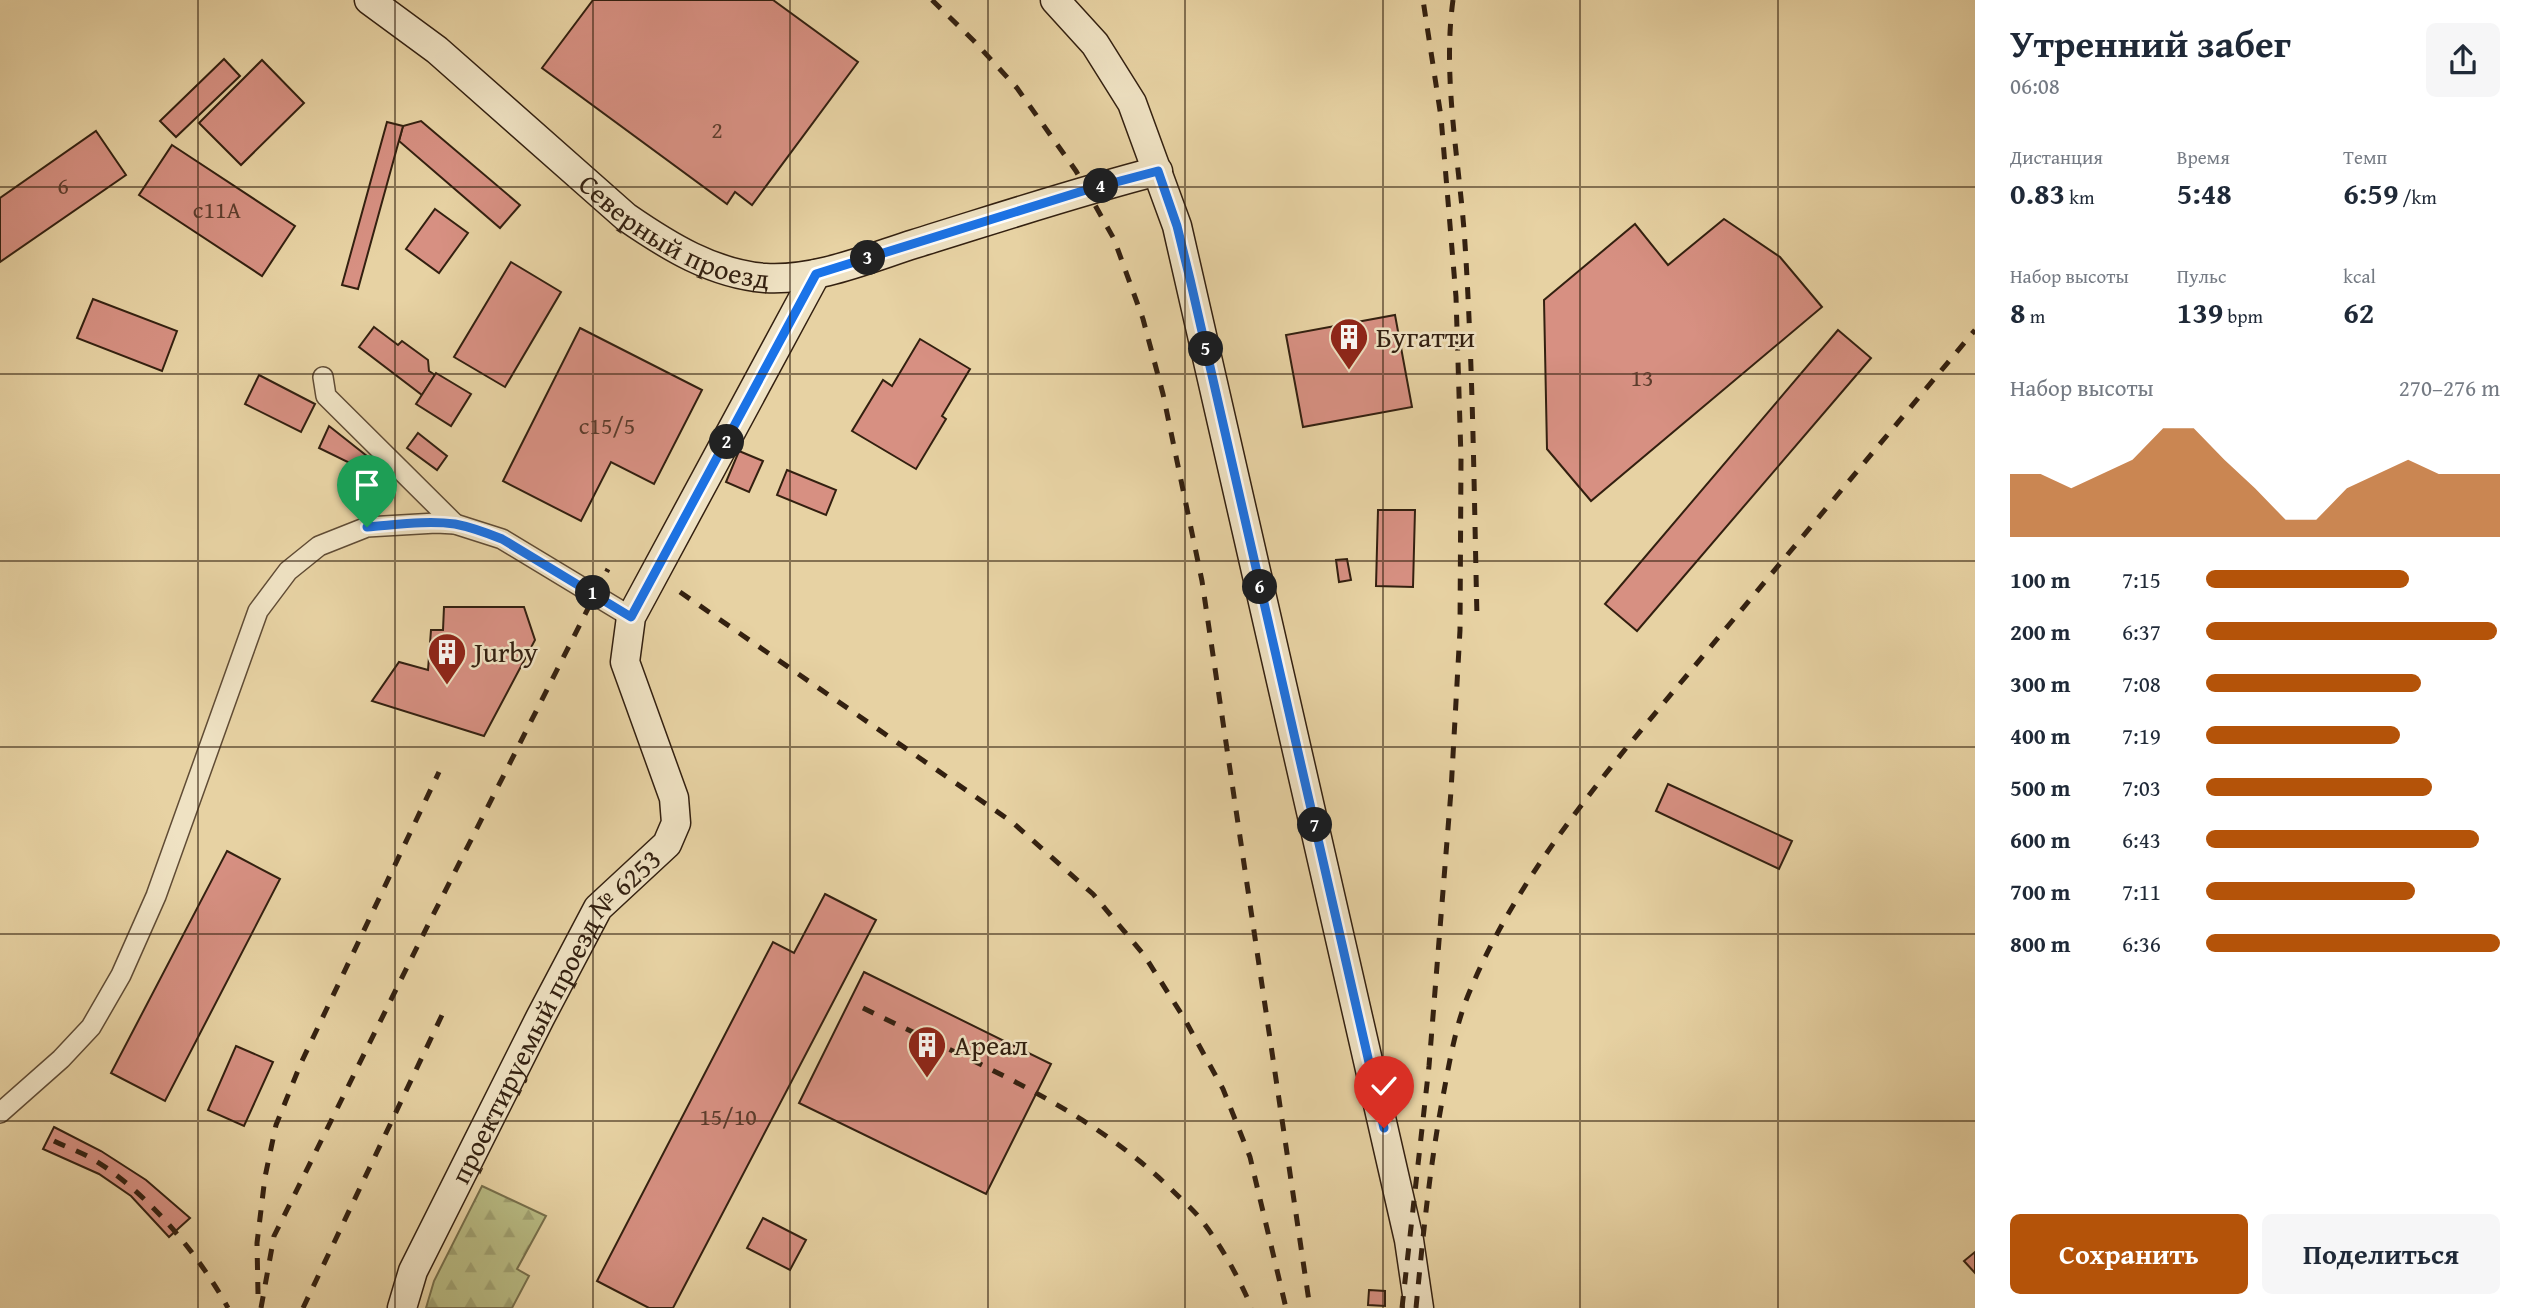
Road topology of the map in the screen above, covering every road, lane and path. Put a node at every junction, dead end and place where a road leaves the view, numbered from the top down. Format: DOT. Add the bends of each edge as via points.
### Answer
graph roads {
  1 [pos="369,0"];
  2 [pos="1055,0"];
  3 [pos="1158,171"];
  4 [pos="816,274"];
  5 [pos="323,377"];
  6 [pos="455,524"];
  7 [pos="631,617"];
  8 [pos="0,1113"];
  9 [pos="402,1308"];
  10 [pos="1419,1308"];
  1 -- 4 [label="street, Северный проезд" via="437,50 616,208 659,240 694,259 731,271 766,278"];
  2 -- 3 [label="street" via="1095,44 1132,103"];
  3 -- 4 [label="street, Северный проезд"];
  3 -- 10 [label="street" via="1193,292 1409,1240"];
  4 -- 7 [label="street, проектируемый проезд № 6253"];
  5 -- 6 [label="street" via="326,396"];
  6 -- 7 [label="street" via="502,539"];
  6 -- 8 [label="street" via="367,527 319,546 288,571 258,611 156,896 121,975 91,1027"];
  7 -- 9 [label="street, проектируемый проезд № 6253" via="625,662 674,798 676,823 667,845 598,908 413,1271"];
}
